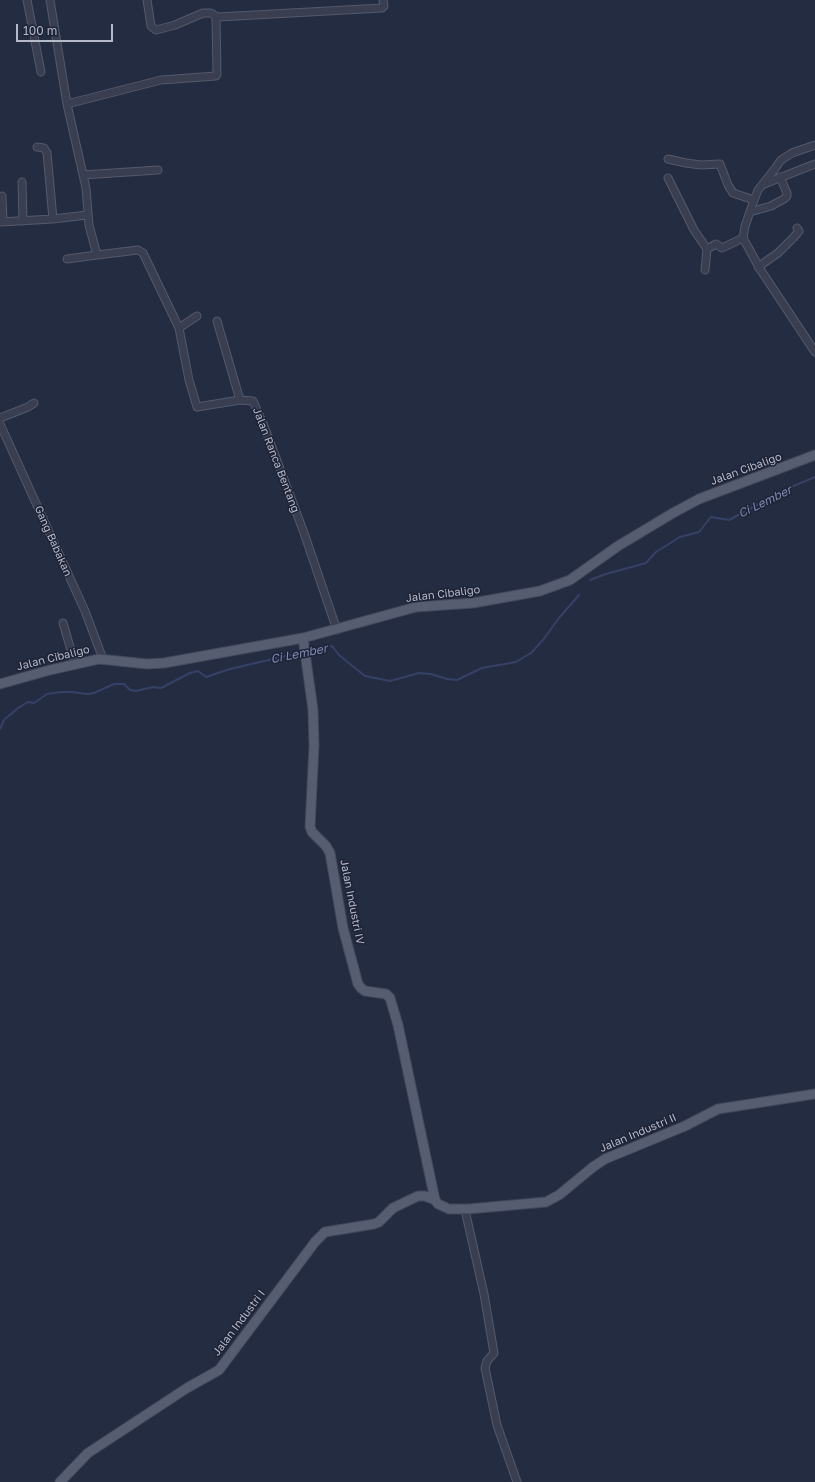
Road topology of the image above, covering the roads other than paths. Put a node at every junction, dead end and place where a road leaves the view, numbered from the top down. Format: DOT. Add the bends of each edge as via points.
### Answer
graph roads {
  1 [pos="27,0"];
  2 [pos="50,0"];
  3 [pos="147,0"];
  4 [pos="384,0"];
  5 [pos="217,17"];
  6 [pos="41,72"];
  7 [pos="67,104"];
  8 [pos="815,145"];
  9 [pos="37,147"];
  10 [pos="668,159"];
  11 [pos="815,164"];
  12 [pos="777,165"];
  13 [pos="158,170"];
  14 [pos="83,175"];
  15 [pos="783,176"];
  16 [pos="668,178"];
  17 [pos="22,182"];
  18 [pos="764,184"];
  19 [pos="2,196"];
  20 [pos="754,200"];
  21 [pos="750,212"];
  22 [pos="87,215"];
  23 [pos="53,219"];
  24 [pos="23,220"];
  25 [pos="1,222"];
  26 [pos="797,228"];
  27 [pos="743,238"];
  28 [pos="707,249"];
  29 [pos="97,255"];
  30 [pos="67,259"];
  31 [pos="758,267"];
  32 [pos="705,270"];
  33 [pos="197,316"];
  34 [pos="217,321"];
  35 [pos="179,328"];
  36 [pos="815,352"];
  37 [pos="240,400"];
  38 [pos="34,403"];
  39 [pos="0,418"];
  40 [pos="0,424"];
  41 [pos="815,455"];
  42 [pos="62,623"];
  43 [pos="337,630"];
  44 [pos="303,638"];
  45 [pos="103,659"];
  46 [pos="75,664"];
  47 [pos="0,684"];
  48 [pos="815,1094"];
  49 [pos="435,1200"];
  50 [pos="465,1210"];
  51 [pos="60,1482"];
  52 [pos="517,1482"];
  1 -- 6 [label="street"];
  2 -- 7 [label="street"];
  3 -- 5 [label="street" via="151,26 156,30 204,13"];
  4 -- 5 [label="street" via="382,8"];
  5 -- 7 [label="street" via="216,76 161,80"];
  7 -- 14 [label="street"];
  8 -- 12 [label="street" via="792,153"];
  9 -- 23 [label="street" via="44,148 47,153"];
  10 -- 20 [label="street" via="701,165 720,164 733,193"];
  11 -- 15 [label="street"];
  12 -- 15 [label="street"];
  12 -- 18 [label="street"];
  13 -- 14 [label="street"];
  14 -- 22 [label="street"];
  15 -- 18 [label="street"];
  15 -- 21 [label="street" via="787,196 771,206"];
  16 -- 28 [label="street" via="694,230"];
  17 -- 24 [label="street"];
  18 -- 20 [label="street"];
  19 -- 25 [label="street"];
  20 -- 21 [label="street"];
  21 -- 27 [label="street"];
  22 -- 23 [label="street"];
  22 -- 29 [label="street"];
  23 -- 24 [label="street"];
  24 -- 25 [label="street"];
  26 -- 31 [label="street" via="794,237 778,253"];
  27 -- 28 [label="street" via="722,248 716,244"];
  27 -- 31 [label="street"];
  28 -- 32 [label="street"];
  29 -- 30 [label="street, Jalan Ranca Bentang"];
  29 -- 35 [label="street, Jalan Ranca Bentang" via="138,250 143,253"];
  31 -- 36 [label="street"];
  33 -- 35 [label="street"];
  34 -- 37 [label="street"];
  35 -- 37 [label="street, Jalan Ranca Bentang" via="197,407"];
  37 -- 43 [label="street, Jalan Ranca Bentang" via="253,401 264,426"];
  38 -- 39 [label="street"];
  40 -- 45 [label="street, Gang Babakan" via="85,611"];
  41 -- 43 [label="main road, Jalan Cibaligo" via="700,499 618,546 570,580 555,586 473,603 416,607"];
  42 -- 46 [label="street"];
  43 -- 44 [label="main road, Jalan Cibaligo"];
  44 -- 45 [label="main road, Jalan Cibaligo" via="164,663 147,664"];
  44 -- 49 [label="main road, Jalan Industri IV" via="313,710 310,826 330,853 343,928 358,984 365,991 386,994 390,998"];
  45 -- 46 [label="main road, Jalan Cibaligo"];
  46 -- 47 [label="main road, Jalan Cibaligo"];
  48 -- 50 [label="main road, Jalan Industri II" via="718,1109 685,1126 605,1159 546,1202"];
  49 -- 50 [label="main road, Jalan Industri II" via="443,1207"];
  49 -- 51 [label="main road, Jalan Industri I" via="418,1196 393,1208 374,1224 325,1232 219,1370 88,1453"];
  50 -- 52 [label="street" via="494,1353 485,1368 498,1426"];
}
